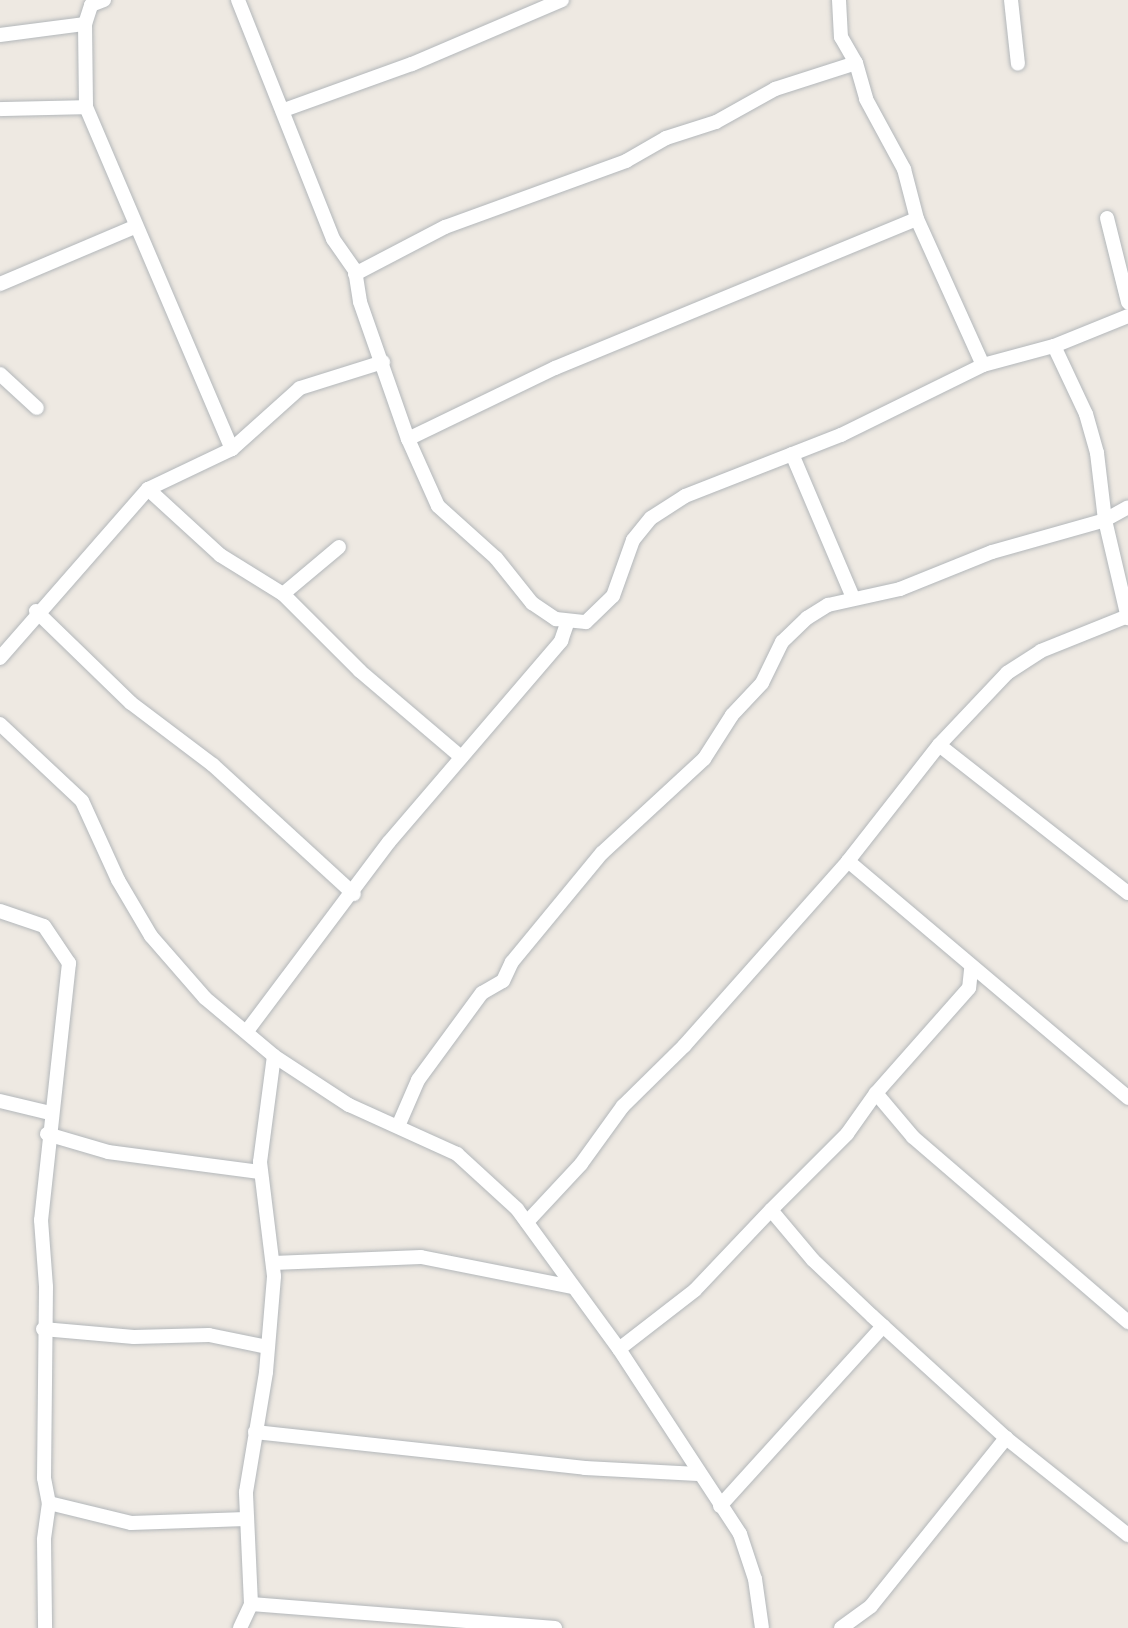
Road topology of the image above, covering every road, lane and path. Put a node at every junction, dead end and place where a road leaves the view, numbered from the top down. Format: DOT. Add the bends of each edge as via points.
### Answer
graph roads {
  1 [pos="104,0"];
  2 [pos="238,0"];
  3 [pos="562,0"];
  4 [pos="839,0"];
  5 [pos="1011,0"];
  6 [pos="85,24"];
  7 [pos="0,35"];
  8 [pos="856,63"];
  9 [pos="1018,64"];
  10 [pos="86,107"];
  11 [pos="0,109"];
  12 [pos="284,110"];
  13 [pos="1107,218"];
  14 [pos="917,219"];
  15 [pos="134,227"];
  16 [pos="355,274"];
  17 [pos="0,284"];
  18 [pos="1128,302"];
  19 [pos="1128,316"];
  20 [pos="1054,346"];
  21 [pos="383,362"];
  22 [pos="983,365"];
  23 [pos="1,380"];
  24 [pos="37,408"];
  25 [pos="408,439"];
  26 [pos="232,449"];
  27 [pos="792,454"];
  28 [pos="148,489"];
  29 [pos="1128,507"];
  30 [pos="1105,520"];
  31 [pos="339,547"];
  32 [pos="283,594"];
  33 [pos="853,598"];
  34 [pos="36,611"];
  35 [pos="1128,616"];
  36 [pos="568,621"];
  37 [pos="0,658"];
  38 [pos="0,724"];
  39 [pos="939,745"];
  40 [pos="461,757"];
  41 [pos="848,861"];
  42 [pos="1128,893"];
  43 [pos="354,894"];
  44 [pos="0,911"];
  45 [pos="971,970"];
  46 [pos="247,1031"];
  47 [pos="274,1056"];
  48 [pos="876,1093"];
  49 [pos="1128,1098"];
  50 [pos="0,1101"];
  51 [pos="50,1113"];
  52 [pos="399,1124"];
  53 [pos="47,1134"];
  54 [pos="260,1172"];
  55 [pos="771,1210"];
  56 [pos="527,1222"];
  57 [pos="273,1263"];
  58 [pos="573,1287"];
  59 [pos="1128,1322"];
  60 [pos="883,1326"];
  61 [pos="43,1329"];
  62 [pos="267,1347"];
  63 [pos="619,1349"];
  64 [pos="255,1432"];
  65 [pos="1006,1438"];
  66 [pos="698,1474"];
  67 [pos="49,1503"];
  68 [pos="720,1506"];
  69 [pos="246,1519"];
  70 [pos="1128,1535"];
  71 [pos="251,1604"];
  72 [pos="850,1626"];
  73 [pos="45,1628"];
  74 [pos="240,1628"];
  75 [pos="555,1628"];
  76 [pos="762,1628"];
  1 -- 6 [label="street" via="91,5"];
  2 -- 12 [label="street"];
  3 -- 12 [label="street" via="412,64"];
  4 -- 8 [label="street" via="841,37"];
  5 -- 9 [label="street"];
  6 -- 7 [label="street"];
  6 -- 10 [label="street"];
  8 -- 14 [label="street" via="866,99 904,169"];
  8 -- 16 [label="street" via="775,89 716,122 666,138 626,161 445,227"];
  10 -- 11 [label="street"];
  10 -- 15 [label="street"];
  12 -- 16 [label="street" via="333,239"];
  13 -- 18 [label="street"];
  14 -- 22 [label="street"];
  14 -- 25 [label="street" via="857,239 727,301 555,368"];
  15 -- 17 [label="street"];
  15 -- 26 [label="street"];
  16 -- 21 [label="street"];
  19 -- 20 [label="street"];
  20 -- 22 [label="street"];
  20 -- 30 [label="street" via="1086,414"];
  21 -- 25 [label="street"];
  21 -- 26 [label="street" via="300,388"];
  22 -- 27 [label="street"];
  23 -- 24 [label="street"];
  25 -- 36 [label="street" via="438,506 496,558 532,603"];
  26 -- 28 [label="street"];
  27 -- 33 [label="street"];
  27 -- 36 [label="street" via="685,496 651,518 633,540 613,596 586,622"];
  28 -- 32 [label="street" via="220,555"];
  28 -- 34 [label="street"];
  29 -- 30 [label="street"];
  30 -- 33 [label="street" via="992,552 891,592"];
  30 -- 35 [label="street"];
  31 -- 32 [label="street"];
  32 -- 40 [label="street" via="360,671"];
  33 -- 52 [label="street" via="807,618 782,642 762,683 732,715 704,759 602,853 512,962 503,981 482,993 418,1080"];
  34 -- 37 [label="street"];
  34 -- 43 [label="street" via="131,703 213,765"];
  35 -- 39 [label="street" via="1041,651 1007,673"];
  36 -- 40 [label="street" via="561,641"];
  38 -- 46 [label="street" via="82,801 151,936 205,998"];
  39 -- 41 [label="street"];
  39 -- 42 [label="street"];
  40 -- 43 [label="street" via="389,842"];
  41 -- 45 [label="street" via="938,934"];
  41 -- 56 [label="street" via="684,1046 623,1106 581,1164"];
  43 -- 46 [label="street"];
  44 -- 51 [label="street" via="44,926 69,963"];
  45 -- 48 [label="street" via="969,988"];
  45 -- 49 [label="street" via="1028,1010"];
  46 -- 47 [label="street"];
  47 -- 52 [label="street" via="349,1105"];
  47 -- 54 [label="street"];
  48 -- 55 [label="street" via="847,1134"];
  48 -- 59 [label="street" via="913,1137"];
  50 -- 51 [label="street"];
  51 -- 53 [label="street"];
  52 -- 56 [label="street" via="486,1176"];
  53 -- 54 [label="street" via="108,1152"];
  53 -- 61 [label="street"];
  54 -- 57 [label="street"];
  55 -- 60 [label="street" via="813,1260"];
  55 -- 63 [label="street" via="695,1290"];
  56 -- 58 [label="street"];
  57 -- 58 [label="street" via="421,1257"];
  57 -- 62 [label="street"];
  58 -- 63 [label="street"];
  60 -- 65 [label="street"];
  60 -- 68 [label="street"];
  61 -- 62 [label="street" via="134,1337 209,1335"];
  61 -- 67 [label="street" via="44,1478"];
  62 -- 64 [label="street"];
  63 -- 66 [label="street"];
  64 -- 66 [label="street" via="585,1468"];
  64 -- 69 [label="street"];
  65 -- 70 [label="street"];
  65 -- 72 [label="street" via="942,1522"];
  66 -- 68 [label="street"];
  67 -- 69 [label="street" via="131,1523"];
  67 -- 73 [label="street"];
  68 -- 76 [label="street" via="750,1561"];
  69 -- 71 [label="street"];
  71 -- 74 [label="street"];
  71 -- 75 [label="street"];
}
